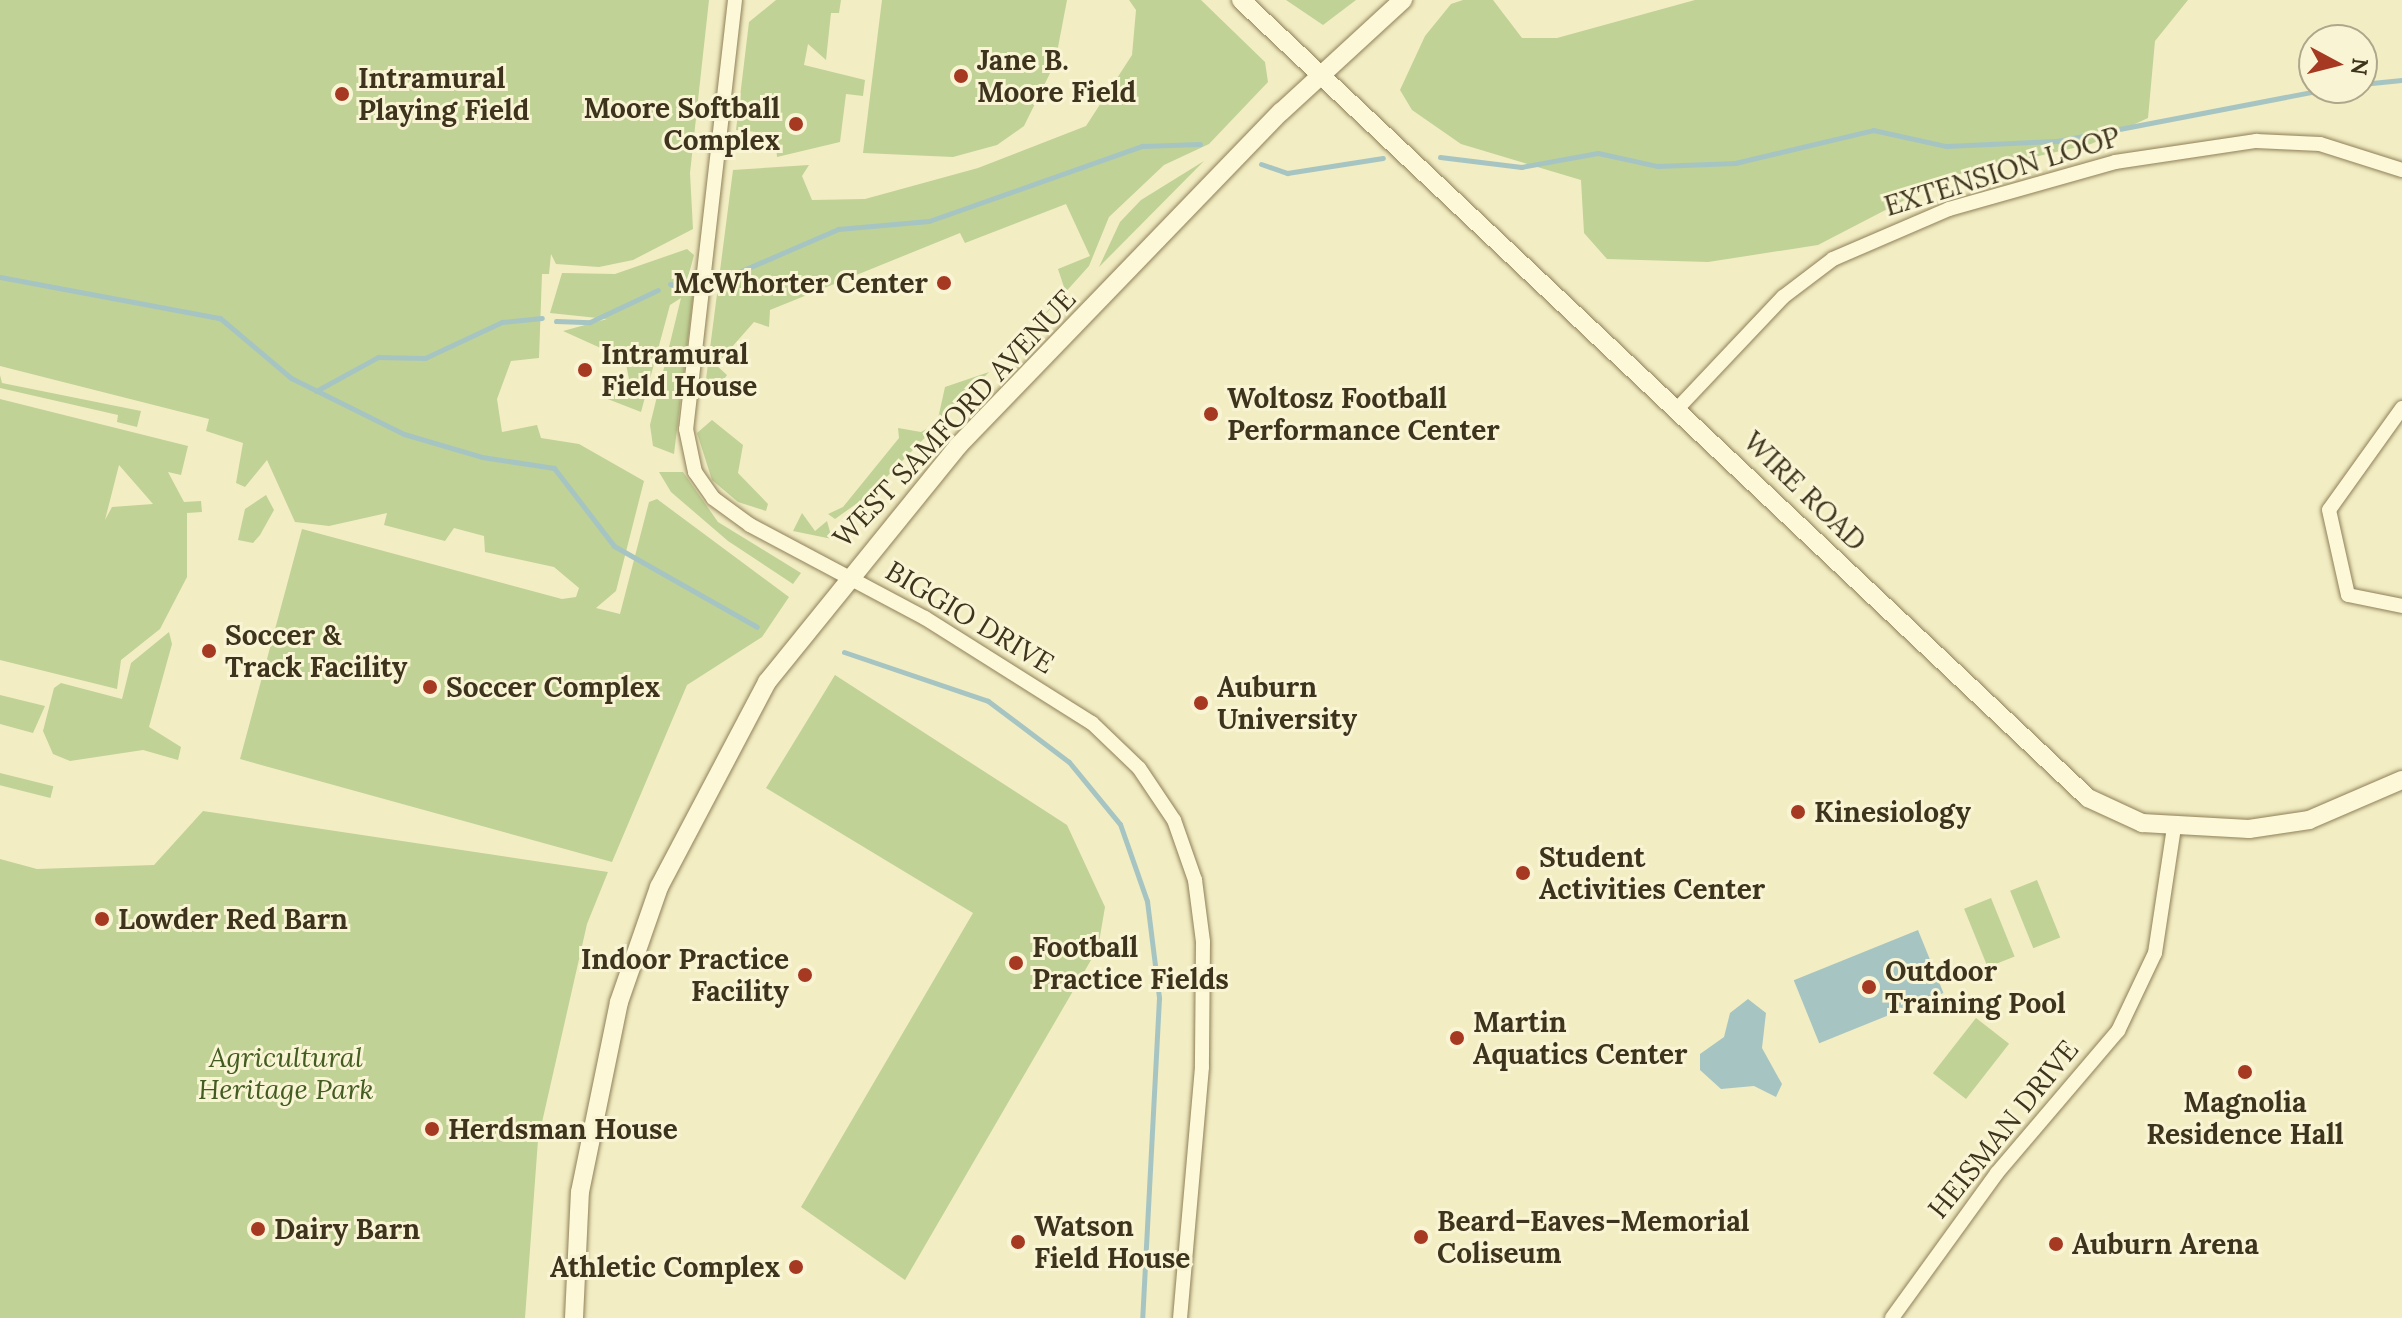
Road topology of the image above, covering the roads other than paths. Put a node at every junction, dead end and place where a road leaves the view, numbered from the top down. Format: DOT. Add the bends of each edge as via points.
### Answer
graph roads {
  1 [pos="735,0"];
  2 [pos="1241,0"];
  3 [pos="1403,0"];
  4 [pos="1321,73"];
  5 [pos="2402,170"];
  6 [pos="1678,408"];
  7 [pos="2402,408"];
  8 [pos="848,574"];
  9 [pos="2402,606"];
  10 [pos="2402,780"];
  11 [pos="2174,828"];
  12 [pos="574,1318"];
  13 [pos="1180,1318"];
  14 [pos="1892,1318"];
  1 -- 8 [label="street, BIGGIO DRIVE" via="688,453 713,498"];
  2 -- 4 [label="street, WIRE ROAD"];
  3 -- 4 [label="street, WEST SAMFORD AVENUE"];
  4 -- 6 [label="street, WIRE ROAD"];
  4 -- 8 [label="street, WEST SAMFORD AVENUE" via="958,446"];
  5 -- 6 [label="street, EXTENSION LOOP" via="2320,144 2256,141 2115,162 1949,209 1833,259 1783,297"];
  6 -- 11 [label="street, WIRE ROAD" via="2056,771 2116,814"];
  7 -- 9 [label="street" via="2329,510 2348,595"];
  8 -- 12 [label="street, WEST SAMFORD AVENUE" via="767,682 659,887 619,1002 589,1132"];
  8 -- 13 [label="street, BIGGIO DRIVE" via="1092,723 1139,768 1174,820 1195,880 1203,942 1201,1083"];
  10 -- 11 [label="street, WIRE ROAD" via="2309,820"];
  11 -- 14 [label="street, HEISMAN DRIVE" via="2155,953 2118,1031 1997,1173"];
}
